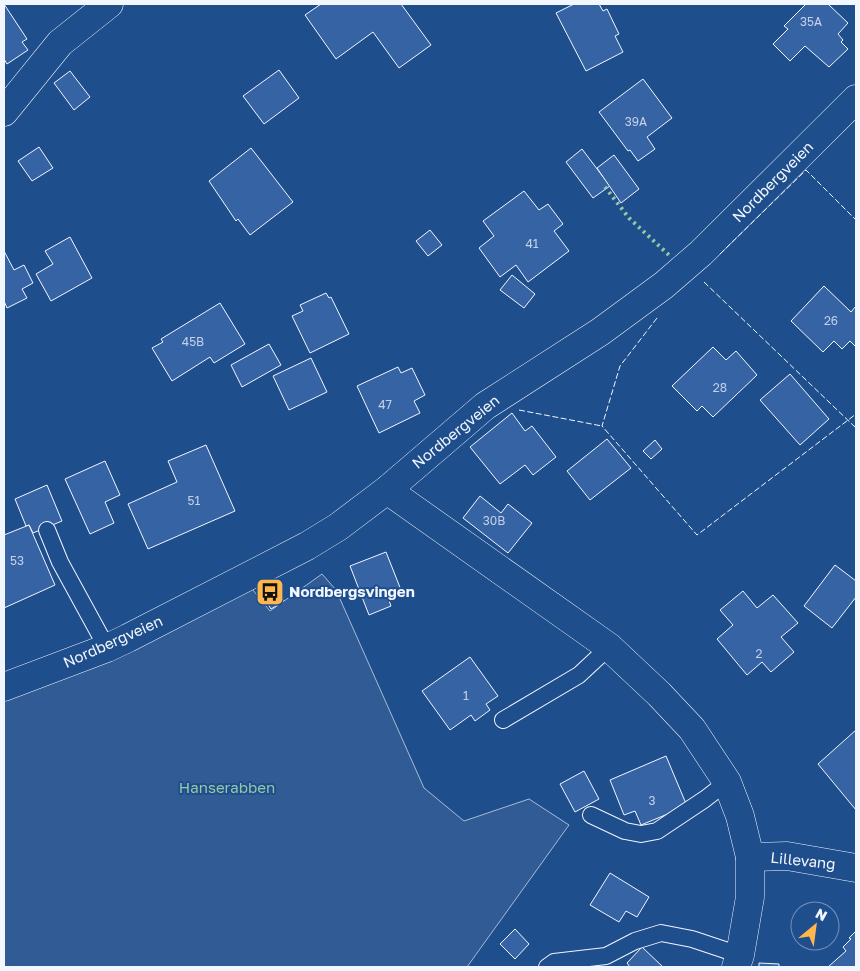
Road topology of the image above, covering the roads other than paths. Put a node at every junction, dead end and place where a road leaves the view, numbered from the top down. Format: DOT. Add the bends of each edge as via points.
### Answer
graph roads {
  1 [pos="109,4"];
  2 [pos="856,99"];
  3 [pos="4,112"];
  4 [pos="387,490"];
  5 [pos="47,530"];
  6 [pos="609,647"];
  7 [pos="107,648"];
  8 [pos="4,687"];
  9 [pos="503,720"];
  10 [pos="727,782"];
  11 [pos="591,815"];
  12 [pos="750,857"];
  13 [pos="856,868"];
  14 [pos="738,961"];
  15 [pos="546,967"];
  1 -- 3 [label="street" via="60,43"];
  2 -- 4 [label="street, Nordbergveien" via="701,253 664,285 600,332 485,406"];
  4 -- 6 [label="street"];
  4 -- 7 [label="street, Nordbergveien" via="307,546"];
  5 -- 7 [label="lane" via="60,562"];
  6 -- 9 [label="lane" via="579,676"];
  6 -- 10 [label="street" via="692,729"];
  7 -- 8 [label="street, Nordbergveien"];
  10 -- 11 [label="lane" via="657,831 625,832"];
  10 -- 12 [label="street"];
  12 -- 13 [label="street, Lillevang" via="786,856"];
  12 -- 14 [label="street" via="750,898"];
  14 -- 15 [label="lane" via="692,939 661,933 635,941 606,956 554,962"];
}
